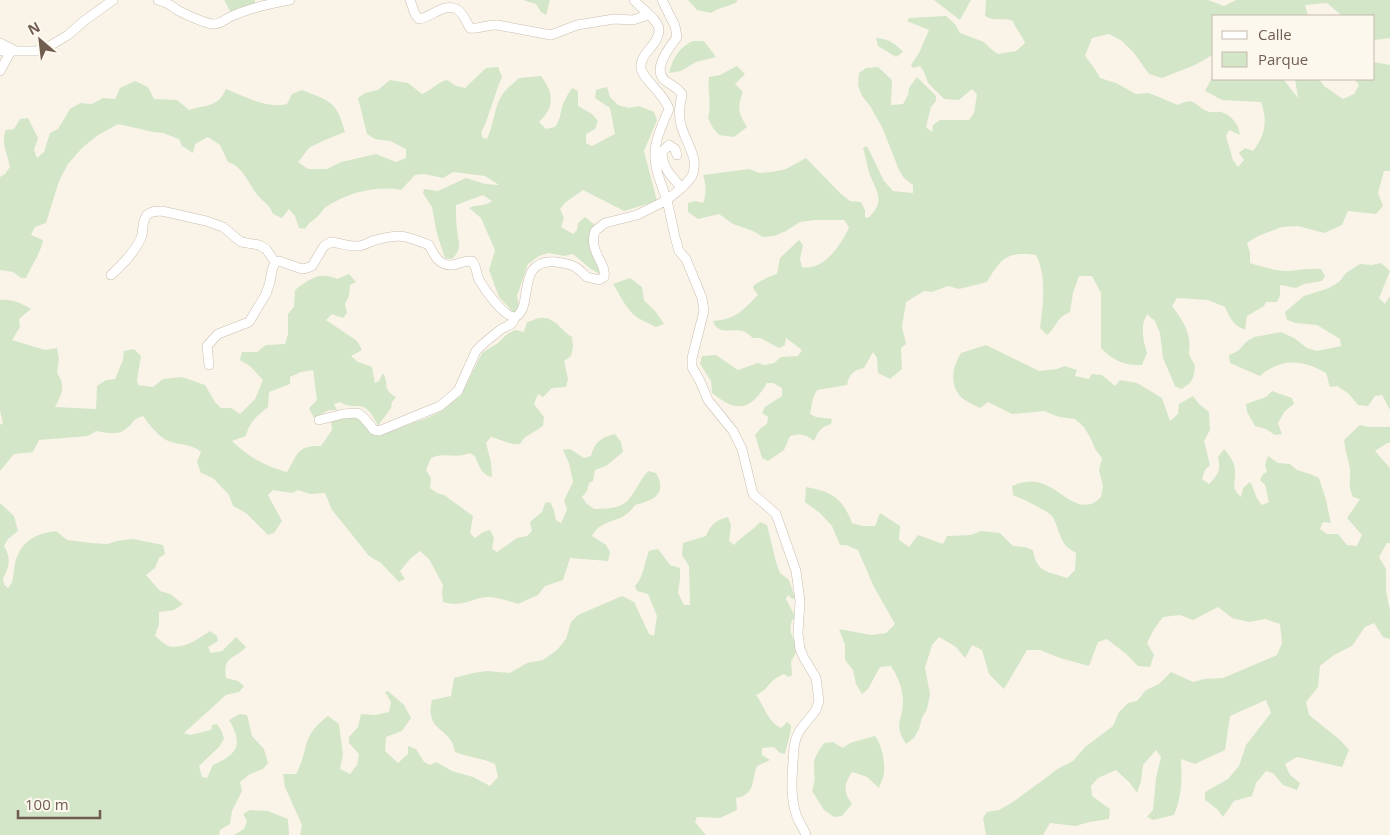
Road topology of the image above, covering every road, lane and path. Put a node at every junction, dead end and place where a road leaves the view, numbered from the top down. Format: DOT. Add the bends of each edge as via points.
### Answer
graph roads {
  1 [pos="113,0"];
  2 [pos="158,0"];
  3 [pos="290,0"];
  4 [pos="410,0"];
  5 [pos="634,0"];
  6 [pos="662,0"];
  7 [pos="648,15"];
  8 [pos="0,43"];
  9 [pos="0,51"];
  10 [pos="13,51"];
  11 [pos="0,71"];
  12 [pos="677,154"];
  13 [pos="681,187"];
  14 [pos="667,200"];
  15 [pos="275,262"];
  16 [pos="111,275"];
  17 [pos="515,318"];
  18 [pos="209,365"];
  19 [pos="319,420"];
  20 [pos="806,835"];
  1 -- 10 [label="street" via="48,48"];
  2 -- 3 [label="street" via="168,2 190,16 218,24 272,3"];
  4 -- 7 [label="street" via="419,19 448,8 457,9 470,28 490,24 551,35 578,26 614,19 633,20"];
  5 -- 7 [label="street"];
  6 -- 13 [label="street" via="677,37 660,67 661,76 682,94 680,125 694,156 691,178"];
  7 -- 14 [label="street" via="660,28 659,36 641,61 641,70 666,100 669,109 658,132 654,154 656,171"];
  8 -- 10 [label="street"];
  9 -- 10 [label="street"];
  10 -- 11 [label="street"];
  12 -- 13 [label="street" via="669,145 662,152 662,159 664,167"];
  13 -- 14 [label="street"];
  14 -- 17 [label="street" via="637,215 605,224 596,231 596,256 605,272 599,280 586,276 577,267 556,262 534,268 521,312"];
  14 -- 20 [label="street" via="679,251 702,298 704,311 692,367 708,400 733,431 742,449 753,494 776,514 796,571 800,649 816,678 819,701 800,730 794,746 793,800"];
  15 -- 16 [label="street" via="266,249 241,242 223,227 162,211 148,215 134,250"];
  15 -- 17 [label="street" via="302,269 312,266 324,246 331,242 356,247 398,235 407,236 429,245 436,259 442,262 452,265 472,261 485,289 509,317"];
  15 -- 18 [label="street" via="266,294 249,322 218,334 207,346"];
  17 -- 19 [label="street" via="480,346 458,391 440,406 379,431 358,413"];
}
